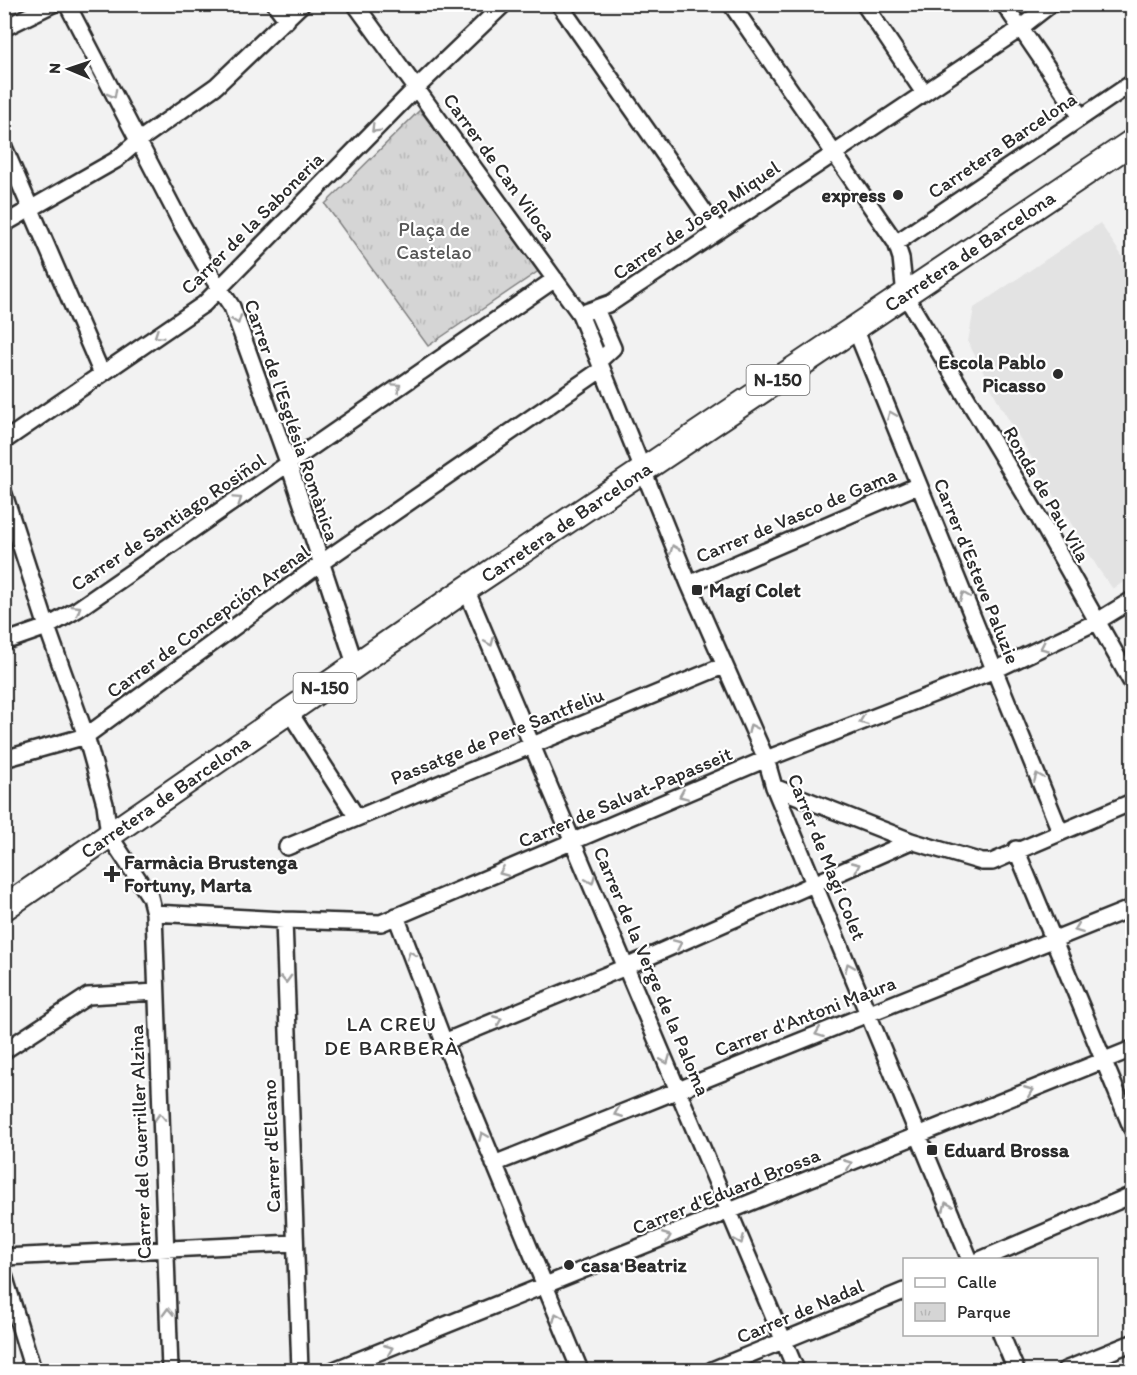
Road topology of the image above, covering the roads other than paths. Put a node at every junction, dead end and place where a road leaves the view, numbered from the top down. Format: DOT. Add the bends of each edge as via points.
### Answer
graph roads {
  1 [pos="53,4"];
  2 [pos="67,4"];
  3 [pos="274,4"];
  4 [pos="302,4"];
  5 [pos="355,4"];
  6 [pos="504,4"];
  7 [pos="559,4"];
  8 [pos="731,4"];
  9 [pos="864,4"];
  10 [pos="1004,4"];
  11 [pos="1051,4"];
  12 [pos="287,20"];
  13 [pos="1020,26"];
  14 [pos="4,28"];
  15 [pos="1132,83"];
  16 [pos="417,88"];
  17 [pos="924,93"];
  18 [pos="1082,117"];
  19 [pos="138,141"];
  20 [pos="1132,142"];
  21 [pos="4,147"];
  22 [pos="833,154"];
  23 [pos="30,209"];
  24 [pos="4,224"];
  25 [pos="717,230"];
  26 [pos="896,243"];
  27 [pos="555,279"];
  28 [pos="220,287"];
  29 [pos="905,295"];
  30 [pos="596,309"];
  31 [pos="580,314"];
  32 [pos="855,328"];
  33 [pos="601,365"];
  34 [pos="102,374"];
  35 [pos="4,441"];
  36 [pos="289,465"];
  37 [pos="642,472"];
  38 [pos="919,484"];
  39 [pos="4,494"];
  40 [pos="320,564"];
  41 [pos="688,584"];
  42 [pos="466,589"];
  43 [pos="1132,600"];
  44 [pos="1096,622"];
  45 [pos="47,627"];
  46 [pos="4,642"];
  47 [pos="723,666"];
  48 [pos="356,667"];
  49 [pos="994,670"];
  50 [pos="1132,683"];
  51 [pos="290,713"];
  52 [pos="86,736"];
  53 [pos="533,743"];
  54 [pos="4,759"];
  55 [pos="766,759"];
  56 [pos="774,788"];
  57 [pos="1132,802"];
  58 [pos="356,816"];
  59 [pos="1060,831"];
  60 [pos="109,835"];
  61 [pos="911,841"];
  62 [pos="575,842"];
  63 [pos="287,847"];
  64 [pos="1016,849"];
  65 [pos="814,885"];
  66 [pos="4,908"];
  67 [pos="1132,908"];
  68 [pos="154,912"];
  69 [pos="396,916"];
  70 [pos="284,920"];
  71 [pos="1052,939"];
  72 [pos="628,966"];
  73 [pos="156,992"];
  74 [pos="868,1014"];
  75 [pos="444,1042"];
  76 [pos="1132,1048"];
  77 [pos="4,1051"];
  78 [pos="1106,1060"];
  79 [pos="678,1088"];
  80 [pos="1132,1129"];
  81 [pos="917,1136"];
  82 [pos="494,1164"];
  83 [pos="1132,1195"];
  84 [pos="728,1212"];
  85 [pos="295,1243"];
  86 [pos="165,1249"];
  87 [pos="4,1257"];
  88 [pos="969,1258"];
  89 [pos="985,1258"];
  90 [pos="4,1275"];
  91 [pos="544,1287"];
  92 [pos="903,1291"];
  93 [pos="1001,1336"];
  94 [pos="783,1341"];
  95 [pos="1132,1343"];
  96 [pos="33,1371"];
  97 [pos="170,1371"];
  98 [pos="300,1371"];
  99 [pos="334,1371"];
  100 [pos="580,1371"];
  101 [pos="712,1371"];
  102 [pos="796,1371"];
  103 [pos="1016,1371"];
  104 [pos="1065,1371"];
  1 -- 14 [label="street"];
  2 -- 19 [label="street, Carrer de l'Església Romànica, one-way"];
  3 -- 12 [label="street"];
  4 -- 12 [label="street"];
  5 -- 16 [label="street, Carrer de Can Viloca"];
  6 -- 16 [label="street, Carrer de la Saboneria"];
  7 -- 25 [label="street"];
  8 -- 22 [label="street"];
  9 -- 17 [label="street"];
  10 -- 13 [label="street"];
  11 -- 13 [label="street, Carrer de Josep Miquel"];
  12 -- 19 [label="street" via="216,86"];
  13 -- 17 [label="street, Carrer de Josep Miquel"];
  13 -- 18 [label="street"];
  15 -- 18 [label="street, Carretera Barcelona"];
  16 -- 27 [label="street, Carrer de Can Viloca"];
  16 -- 28 [label="street, Carrer de la Saboneria, one-way"];
  17 -- 22 [label="street, Carrer de Josep Miquel"];
  18 -- 26 [label="street, Carretera Barcelona"];
  19 -- 23 [label="street" via="116,160"];
  19 -- 28 [label="street, Carrer de l'Església Romànica"];
  20 -- 29 [label="main road, Carretera de Barcelona / N-150"];
  21 -- 23 [label="street"];
  22 -- 25 [label="street, Carrer de Josep Miquel"];
  22 -- 26 [label="street"];
  23 -- 24 [label="street"];
  23 -- 34 [label="street"];
  25 -- 30 [label="street, Carrer de Josep Miquel" via="611,303"];
  26 -- 29 [label="street"];
  27 -- 31 [label="street, Carrer de Can Viloca"];
  36 -- 27 [label="street, Carrer de Santiago Rosiñol, one-way" via="300,453"];
  28 -- 34 [label="street, Carrer de la Saboneria, one-way" via="204,304"];
  28 -- 36 [label="street, Carrer de l'Església Romànica, one-way" via="232,307"];
  29 -- 32 [label="main road, Carretera de Barcelona / N-150"];
  29 -- 44 [label="street, Ronda de Pau Vila" via="1039,518"];
  30 -- 31 [label="street, Carrer de Josep Miquel"];
  30 -- 33 [label="street" via="613,348"];
  31 -- 33 [label="street, Carrer de Can Viloca"];
  32 -- 37 [label="main road, Carretera de Barcelona / N-150"];
  38 -- 32 [label="street, Carrer d'Esteve Paluzie, one-way"];
  33 -- 37 [label="street, Carrer de Can Viloca"];
  33 -- 40 [label="street, Carrer de Concepción Arenal"];
  34 -- 35 [label="street, Carrer de la Saboneria"];
  36 -- 40 [label="street, Carrer de l'Església Romànica"];
  45 -- 36 [label="street, Carrer de Santiago Rosiñol, one-way"];
  41 -- 37 [label="street, Carrer de Magí Colet, one-way"];
  37 -- 42 [label="main road, Carretera de Barcelona / N-150"];
  38 -- 41 [label="street, Carrer de Vasco de Gama"];
  49 -- 38 [label="street, Carrer d'Esteve Paluzie, one-way"];
  39 -- 45 [label="street"];
  40 -- 48 [label="street, Carrer de l'Església Romànica"];
  40 -- 52 [label="street, Carrer de Concepción Arenal"];
  41 -- 47 [label="street, Carrer de Magí Colet"];
  42 -- 48 [label="main road, Carretera de Barcelona / N-150"];
  42 -- 53 [label="street, Carrer de la Verge de la Paloma, one-way"];
  43 -- 44 [label="street, Carrer de Salvat-Papasseit"];
  44 -- 49 [label="street, Carrer de Salvat-Papasseit, one-way"];
  44 -- 50 [label="street, Ronda de Pau Vila"];
  45 -- 46 [label="street, Carrer de Santiago Rosiñol"];
  45 -- 52 [label="street"];
  47 -- 53 [label="street, Passatge de Pere Santfeliu"];
  55 -- 47 [label="street, Carrer de Magí Colet, one-way"];
  48 -- 51 [label="main road, Carretera de Barcelona / N-150"];
  49 -- 55 [label="street, Carrer de Salvat-Papasseit, one-way"];
  59 -- 49 [label="street, Carrer d'Esteve Paluzie, one-way"];
  51 -- 58 [label="street"];
  51 -- 60 [label="main road, Carretera de Barcelona / N-150"];
  52 -- 54 [label="street, Carrer de Concepción Arenal"];
  52 -- 60 [label="street" via="105,804"];
  53 -- 58 [label="street, Passatge de Pere Santfeliu"];
  53 -- 62 [label="street, Carrer de la Verge de la Paloma"];
  55 -- 56 [label="street, Carrer de Magí Colet"];
  55 -- 62 [label="street, Carrer de Salvat-Papasseit, one-way"];
  56 -- 61 [label="street"];
  56 -- 65 [label="street, Carrer de Magí Colet"];
  57 -- 59 [label="street"];
  58 -- 63 [label="street, Passatge de Pere Santfeliu"];
  59 -- 64 [label="street"];
  60 -- 66 [label="main road, Carretera de Barcelona / N-150"];
  60 -- 68 [label="street" via="150,897"];
  61 -- 64 [label="street" via="982,862 992,862"];
  65 -- 61 [label="street, one-way"];
  62 -- 69 [label="street, Carrer de Salvat-Papasseit, one-way"];
  62 -- 72 [label="street, Carrer de la Verge de la Paloma, one-way"];
  64 -- 71 [label="street"];
  72 -- 65 [label="street, one-way"];
  74 -- 65 [label="street, Carrer de Magí Colet, one-way"];
  67 -- 71 [label="street, Carrer d'Antoni Maura, one-way"];
  68 -- 70 [label="street, Carrer de Salvat-Papasseit"];
  68 -- 73 [label="street, Carrer del Guerriller Alzina"];
  69 -- 70 [label="street, Carrer de Salvat-Papasseit" via="381,923"];
  75 -- 69 [label="street, one-way"];
  70 -- 85 [label="street, Carrer d'Elcano, one-way"];
  71 -- 74 [label="street, Carrer d'Antoni Maura"];
  71 -- 78 [label="street"];
  75 -- 72 [label="street, one-way"];
  72 -- 79 [label="street, Carrer de la Verge de la Paloma, one-way"];
  73 -- 77 [label="street" via="87,996"];
  86 -- 73 [label="street, Carrer del Guerriller Alzina, one-way"];
  74 -- 79 [label="street, Carrer d'Antoni Maura, one-way"];
  74 -- 81 [label="street, Carrer de Magí Colet"];
  82 -- 75 [label="street, one-way"];
  76 -- 78 [label="street, Carrer d'Eduard Brossa"];
  78 -- 80 [label="street"];
  81 -- 78 [label="street, Carrer d'Eduard Brossa, one-way"];
  79 -- 82 [label="street, Carrer d'Antoni Maura, one-way"];
  79 -- 84 [label="street, Carrer de la Verge de la Paloma"];
  84 -- 81 [label="street, Carrer d'Eduard Brossa, one-way"];
  88 -- 81 [label="street, Carrer de Magí Colet, one-way"];
  82 -- 91 [label="street"];
  83 -- 89 [label="street"];
  91 -- 84 [label="street, Carrer d'Eduard Brossa, one-way"];
  84 -- 94 [label="street, Carrer de la Verge de la Paloma, one-way"];
  85 -- 86 [label="street"];
  85 -- 98 [label="street, Carrer d'Elcano"];
  86 -- 87 [label="street"];
  97 -- 86 [label="street, Carrer del Guerriller Alzina, one-way"];
  90 -- 96 [label="street"];
  99 -- 91 [label="street, Carrer d'Eduard Brossa, one-way"];
  100 -- 91 [label="street, one-way"];
  92 -- 94 [label="street, Carrer de Nadal"];
  93 -- 103 [label="street"];
  94 -- 101 [label="street, Carrer de Nadal"];
  94 -- 102 [label="street, Carrer de la Verge de la Paloma"];
  95 -- 104 [label="street"];
}
